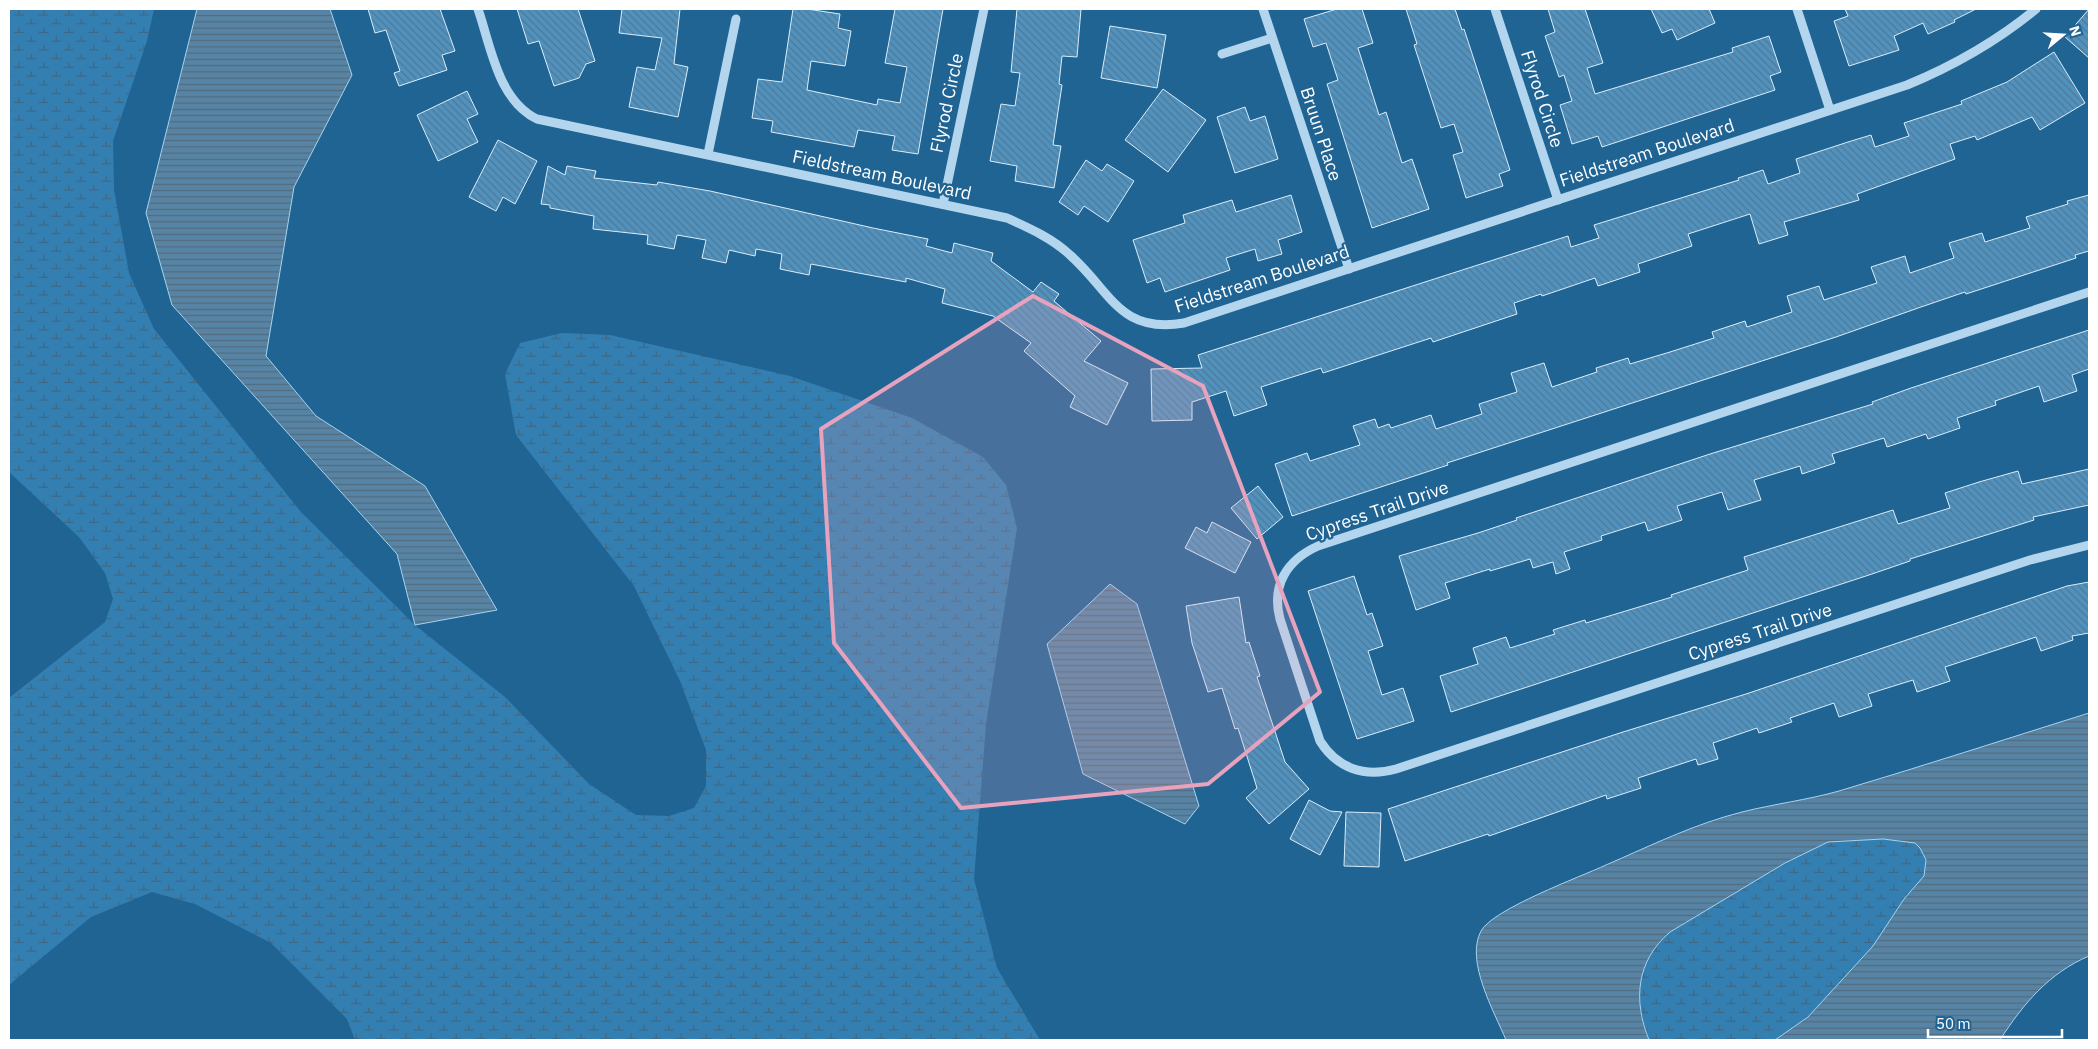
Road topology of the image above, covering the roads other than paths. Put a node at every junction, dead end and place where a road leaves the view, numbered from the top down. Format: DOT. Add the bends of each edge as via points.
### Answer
graph roads {
  1 [pos="478,9"];
  2 [pos="984,9"];
  3 [pos="1263,9"];
  4 [pos="1495,9"];
  5 [pos="1797,9"];
  6 [pos="2036,9"];
  7 [pos="736,19"];
  8 [pos="1272,38"];
  9 [pos="1222,54"];
  10 [pos="1830,110"];
  11 [pos="708,154"];
  12 [pos="1558,200"];
  13 [pos="943,204"];
  14 [pos="1349,269"];
  15 [pos="2089,292"];
  16 [pos="2089,545"];
  1 -- 11 [label="street, Fieldstream Boulevard" via="506,91 530,116 544,122"];
  2 -- 13 [label="street, Flyrod Circle"];
  3 -- 8 [label="street, Bruun Place"];
  4 -- 12 [label="street, Flyrod Circle"];
  5 -- 10 [label="street"];
  6 -- 10 [label="street, Fieldstream Boulevard" via="1998,37 1938,72"];
  7 -- 11 [label="street"];
  8 -- 9 [label="street"];
  8 -- 14 [label="street, Bruun Place"];
  10 -- 12 [label="street, Fieldstream Boulevard"];
  11 -- 13 [label="street, Fieldstream Boulevard"];
  12 -- 14 [label="street, Fieldstream Boulevard"];
  13 -- 14 [label="street, Fieldstream Boulevard" via="993,214 1032,229 1077,261 1120,309 1147,324 1168,326 1184,323"];
  15 -- 16 [label="street, Cypress Trail Drive" via="1318,546 1289,567 1278,590 1277,605 1320,740 1330,756 1348,768 1380,773 2030,560"];
}
